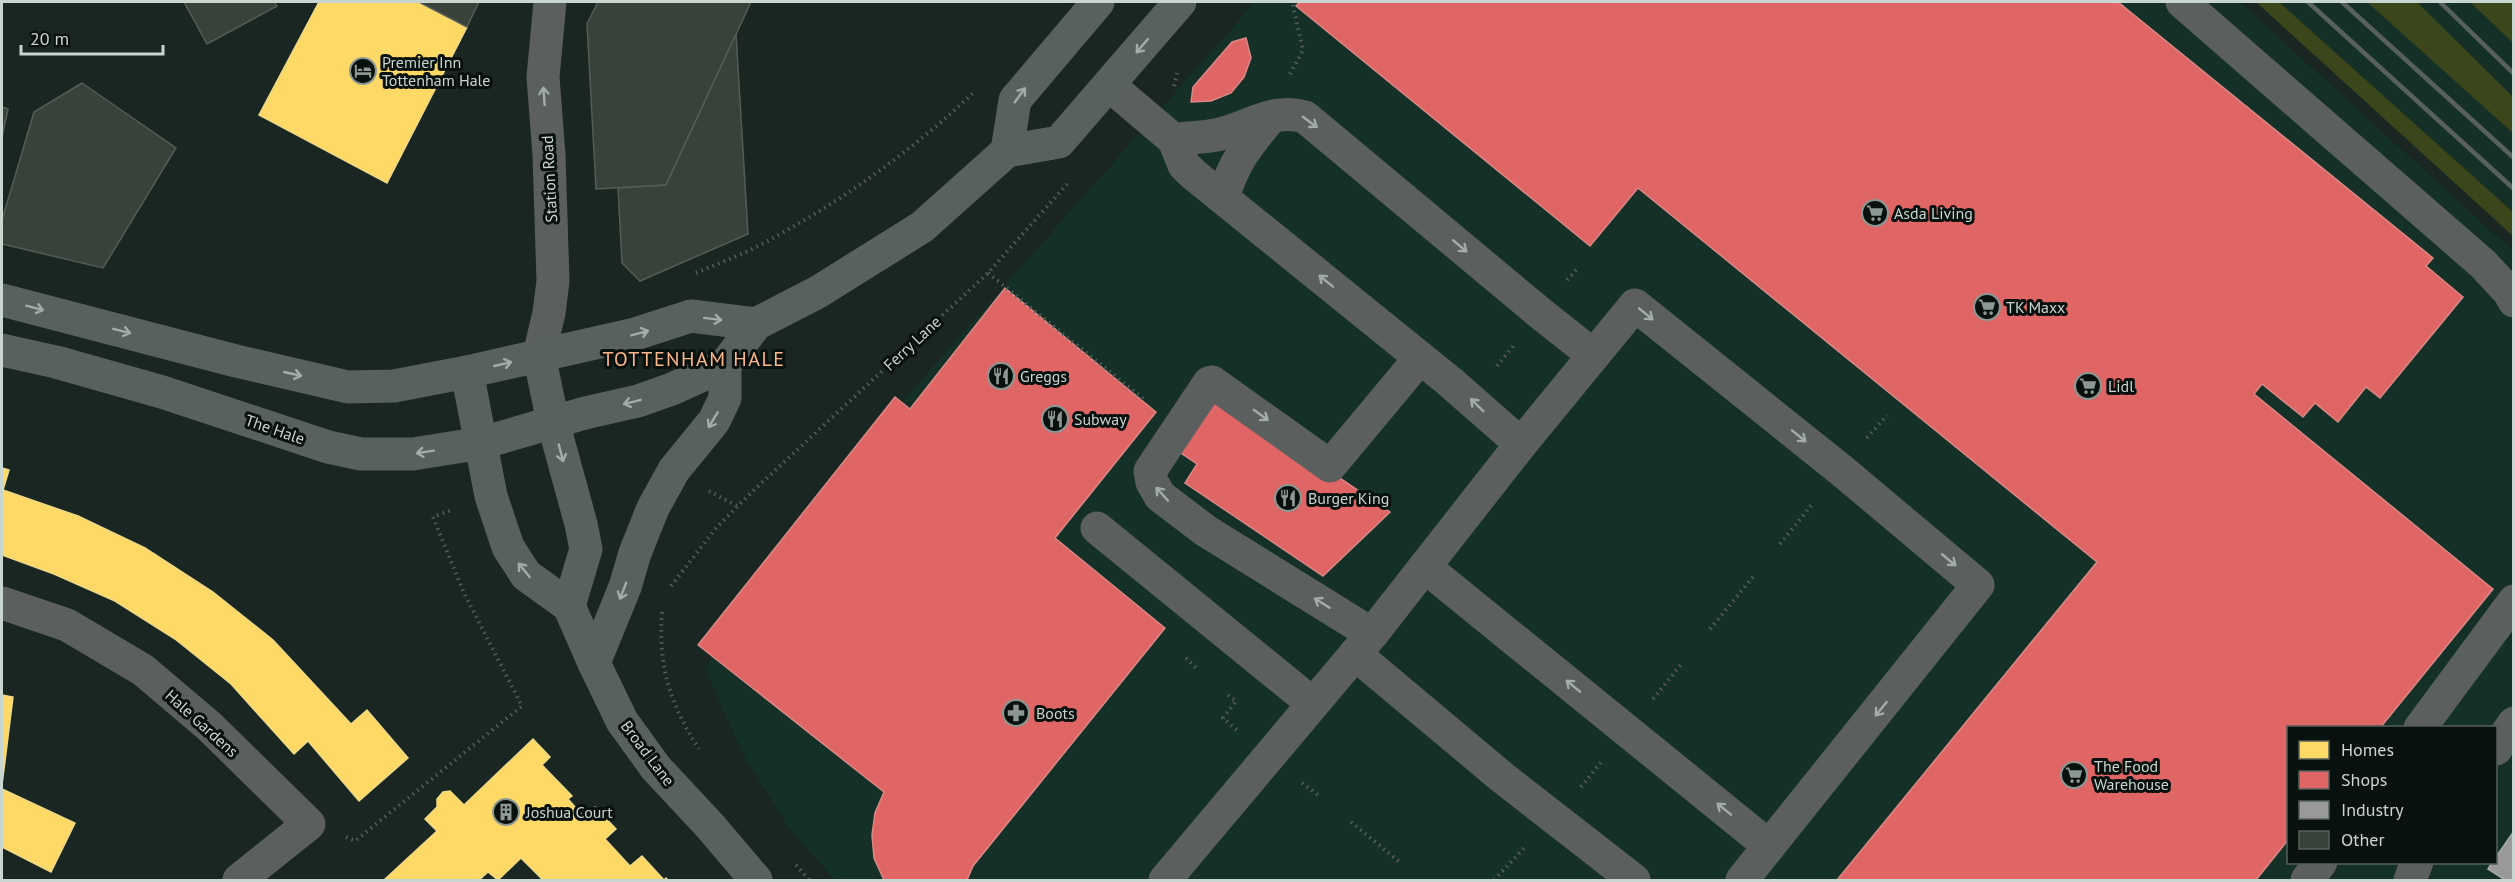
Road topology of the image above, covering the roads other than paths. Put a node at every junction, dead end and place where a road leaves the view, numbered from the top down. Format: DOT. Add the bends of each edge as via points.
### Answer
graph roads {
  1 [pos="549,2"];
  2 [pos="1098,2"];
  3 [pos="1180,2"];
  4 [pos="2182,2"];
  5 [pos="1109,85"];
  6 [pos="1268,117"];
  7 [pos="1174,140"];
  8 [pos="1007,151"];
  9 [pos="1223,198"];
  10 [pos="2,300"];
  11 [pos="2514,301"];
  12 [pos="756,324"];
  13 [pos="2,350"];
  14 [pos="539,355"];
  15 [pos="1593,355"];
  16 [pos="1420,358"];
  17 [pos="724,365"];
  18 [pos="467,372"];
  19 [pos="553,422"];
  20 [pos="482,443"];
  21 [pos="1521,444"];
  22 [pos="1097,528"];
  23 [pos="1425,567"];
  24 [pos="2514,601"];
  25 [pos="2,603"];
  26 [pos="569,606"];
  27 [pos="1364,644"];
  28 [pos="594,663"];
  29 [pos="1312,703"];
  30 [pos="2514,723"];
  31 [pos="2421,726"];
  32 [pos="2497,748"];
  33 [pos="1770,846"];
  34 [pos="2319,864"];
  35 [pos="2416,864"];
  36 [pos="239,880"];
  37 [pos="756,880"];
  38 [pos="1165,880"];
  39 [pos="1634,880"];
  40 [pos="1742,880"];
  41 [pos="2307,880"];
  42 [pos="2410,880"];
  14 -- 1 [label="street, Station Road, one-way" via="553,280 543,77"];
  8 -- 2 [label="main road, one-way" via="1015,100"];
  3 -- 5 [label="main road, one-way"];
  4 -- 11 [label="street" via="2483,264"];
  5 -- 7 [label="street"];
  5 -- 8 [label="main road" via="1059,142"];
  6 -- 7 [label="street" via="1217,135"];
  6 -- 9 [label="street" via="1242,151"];
  6 -- 15 [label="street, one-way" via="1291,112 1305,117"];
  7 -- 9 [label="street" via="1184,165"];
  8 -- 12 [label="main road" via="922,227 818,292"];
  16 -- 9 [label="street, one-way"];
  10 -- 18 [label="main road, one-way" via="348,387 394,386"];
  14 -- 12 [label="main road, one-way" via="635,334 691,316"];
  12 -- 17 [label="main road"];
  20 -- 13 [label="main road, The Hale, one-way" via="413,454 361,454 328,447 162,392"];
  18 -- 14 [label="main road, one-way"];
  14 -- 19 [label="main road"];
  15 -- 21 [label="street"];
  15 -- 33 [label="street, one-way" via="1635,305 1978,585"];
  21 -- 16 [label="street, one-way"];
  27 -- 16 [label="street, one-way" via="1160,496 1150,471 1212,382 1330,466"];
  17 -- 19 [label="main road, one-way" via="638,401"];
  17 -- 28 [label="main road, one-way" via="725,398 714,421 674,470 653,508"];
  18 -- 20 [label="main road"];
  19 -- 20 [label="main road, The Hale"];
  19 -- 26 [label="main road, one-way" via="586,549"];
  26 -- 20 [label="main road, one-way" via="526,575 508,548 491,496"];
  21 -- 23 [label="street"];
  22 -- 29 [label="street"];
  23 -- 27 [label="street"];
  33 -- 23 [label="street, one-way"];
  24 -- 31 [label="street"];
  25 -- 36 [label="street, Hale Gardens" via="67,625 143,670 209,726 309,824"];
  26 -- 28 [label="main road, Broad Lane"];
  27 -- 29 [label="street"];
  27 -- 39 [label="street" via="1503,778"];
  28 -- 37 [label="main road, Broad Lane" via="622,721 656,768"];
  29 -- 38 [label="street"];
  30 -- 32 [label="street"];
  33 -- 40 [label="street"];
  34 -- 41 [label="street"];
  35 -- 42 [label="street"];
}
